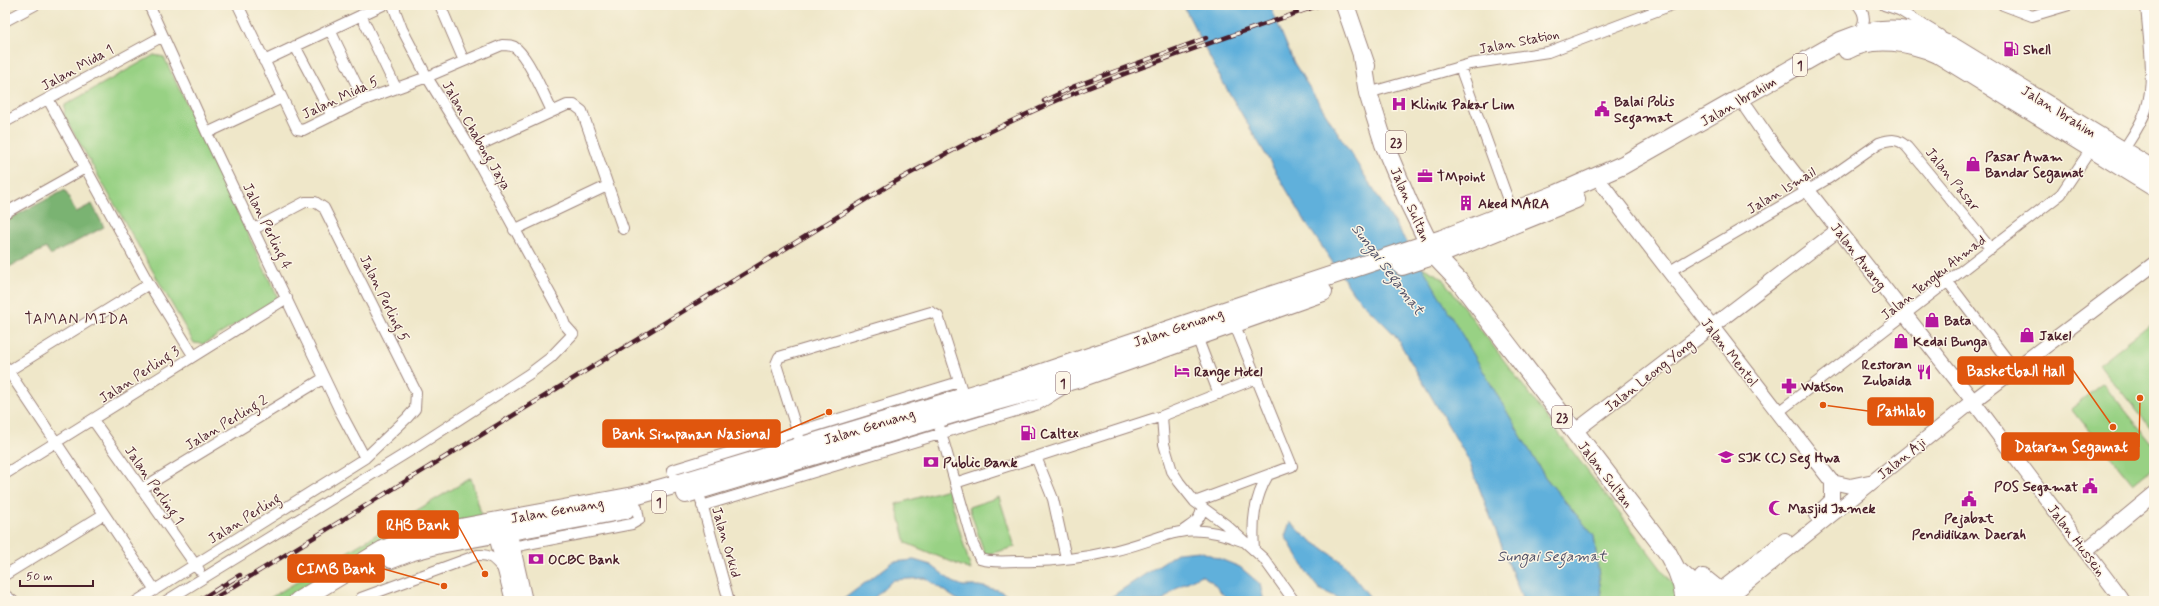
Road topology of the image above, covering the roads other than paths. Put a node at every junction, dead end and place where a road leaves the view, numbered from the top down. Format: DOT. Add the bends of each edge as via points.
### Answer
graph roads {
  1 [pos="35,5"];
  2 [pos="149,5"];
  3 [pos="238,5"];
  4 [pos="383,5"];
  5 [pos="393,5"];
  6 [pos="440,5"];
  7 [pos="1345,5"];
  8 [pos="1672,5"];
  9 [pos="1858,5"];
  10 [pos="1884,5"];
  11 [pos="2002,5"];
  12 [pos="2069,5"];
  13 [pos="2146,5"];
  14 [pos="361,15"];
  15 [pos="5,21"];
  16 [pos="330,30"];
  17 [pos="1856,34"];
  18 [pos="163,36"];
  19 [pos="295,46"];
  20 [pos="1953,47"];
  21 [pos="264,61"];
  22 [pos="464,61"];
  23 [pos="1460,67"];
  24 [pos="427,77"];
  25 [pos="396,88"];
  26 [pos="1373,92"];
  27 [pos="282,98"];
  28 [pos="48,99"];
  29 [pos="364,100"];
  30 [pos="1747,108"];
  31 [pos="552,111"];
  32 [pos="332,116"];
  33 [pos="5,122"];
  34 [pos="207,133"];
  35 [pos="1907,146"];
  36 [pos="471,149"];
  37 [pos="2091,149"];
  38 [pos="2124,151"];
  39 [pos="85,168"];
  40 [pos="2154,170"];
  41 [pos="607,186"];
  42 [pos="1604,187"];
  43 [pos="2154,187"];
  44 [pos="1808,190"];
  45 [pos="1512,211"];
  46 [pos="5,213"];
  47 [pos="254,229"];
  48 [pos="622,229"];
  49 [pos="514,230"];
  50 [pos="1838,230"];
  51 [pos="1432,249"];
  52 [pos="1991,249"];
  53 [pos="2154,264"];
  54 [pos="1668,272"];
  55 [pos="1948,282"];
  56 [pos="149,284"];
  57 [pos="1311,289"];
  58 [pos="287,298"];
  59 [pos="1906,315"];
  60 [pos="1234,323"];
  61 [pos="1711,327"];
  62 [pos="1197,337"];
  63 [pos="1127,345"];
  64 [pos="193,356"];
  65 [pos="1143,356"];
  66 [pos="1096,364"];
  67 [pos="6,370"];
  68 [pos="2015,370"];
  69 [pos="324,378"];
  70 [pos="1257,378"];
  71 [pos="962,389"];
  72 [pos="1219,394"];
  73 [pos="1973,401"];
  74 [pos="1777,413"];
  75 [pos="1162,416"];
  76 [pos="93,420"];
  77 [pos="939,426"];
  78 [pos="1574,432"];
  79 [pos="56,443"];
  80 [pos="801,446"];
  81 [pos="1036,457"];
  82 [pos="365,458"];
  83 [pos="5,474"];
  84 [pos="1268,475"];
  85 [pos="1873,481"];
  86 [pos="1832,482"];
  87 [pos="955,483"];
  88 [pos="141,489"];
  89 [pos="2154,494"];
  90 [pos="700,498"];
  91 [pos="1198,504"];
  92 [pos="104,514"];
  93 [pos="1184,530"];
  94 [pos="503,531"];
  95 [pos="1242,541"];
  96 [pos="1254,549"];
  97 [pos="2085,551"];
  98 [pos="1666,552"];
  99 [pos="1066,558"];
  100 [pos="195,565"];
  101 [pos="1676,569"];
  102 [pos="505,570"];
  103 [pos="5,575"];
  104 [pos="203,577"];
  105 [pos="155,590"];
  106 [pos="5,595"];
  107 [pos="1720,597"];
  108 [pos="361,598"];
  109 [pos="727,600"];
  110 [pos="13,601"];
  111 [pos="137,601"];
  112 [pos="166,601"];
  113 [pos="298,601"];
  114 [pos="320,601"];
  115 [pos="512,601"];
  116 [pos="525,601"];
  117 [pos="1294,601"];
  118 [pos="1685,601"];
  119 [pos="2123,601"];
  1 -- 15 [label="street"];
  2 -- 18 [label="street, Jalan Perling 4"];
  3 -- 21 [label="street"];
  4 -- 14 [label="street"];
  5 -- 24 [label="street" via="402,29"];
  6 -- 22 [label="street"];
  7 -- 26 [label="highway, Jalan Sultan / 23"];
  8 -- 23 [label="street, Jalan Station" via="1548,52"];
  9 -- 17 [label="street" via="1865,18"];
  10 -- 20 [label="street" via="1908,15 1936,32"];
  11 -- 12 [label="street" via="2032,16"];
  13 -- 38 [label="street" via="2148,101 2141,121"];
  14 -- 16 [label="street"];
  14 -- 25 [label="street"];
  16 -- 19 [label="street"];
  16 -- 29 [label="street"];
  17 -- 20 [label="highway, Jalan Ibrahim / 1" via="1870,30 1901,30"];
  17 -- 45 [label="highway, Jalan Ibrahim / 1" via="1623,165"];
  18 -- 28 [label="street, Jalan Mida 1"];
  18 -- 34 [label="street, Jalan Perling 4"];
  19 -- 21 [label="street"];
  19 -- 32 [label="street"];
  20 -- 38 [label="highway, Jalan Ibrahim / 1"];
  21 -- 27 [label="street"];
  22 -- 24 [label="street, Jalan Chabong Jaya"];
  22 -- 31 [label="street, Jalan Chabong Jaya" via="502,44 512,45 523,58"];
  23 -- 26 [label="street, Jalan Station"];
  23 -- 45 [label="street"];
  24 -- 25 [label="street, Jalan Mida 5"];
  24 -- 36 [label="street, Jalan Chabong Jaya"];
  25 -- 29 [label="street, Jalan Mida 5"];
  26 -- 51 [label="highway, Jalan Sultan / 23" via="1387,151"];
  27 -- 32 [label="street, Jalan Mida 5" via="297,129"];
  27 -- 34 [label="street"];
  28 -- 33 [label="street, Jalan Mida 1"];
  28 -- 39 [label="street"];
  29 -- 32 [label="street, Jalan Mida 5"];
  30 -- 37 [label="highway, Jalan Ibrahim / 1" via="1850,48 1871,43 1898,42 1938,54"];
  30 -- 42 [label="highway, Jalan Ibrahim / 1"];
  30 -- 44 [label="main road, Jalan Awang"];
  31 -- 36 [label="street"];
  31 -- 41 [label="street" via="574,105 582,111"];
  34 -- 47 [label="street, Jalan Perling 4"];
  35 -- 44 [label="street, Jalan Ismail" via="1893,139 1880,143"];
  35 -- 52 [label="street, Jalan Pasar"];
  36 -- 49 [label="street, Jalan Chabong Jaya"];
  37 -- 43 [label="highway, Jalan Ibrahim / 1"];
  37 -- 52 [label="street, Jalan Tengku Ahmad" via="2066,190"];
  38 -- 40 [label="highway, Jalan Ibrahim / 1"];
  39 -- 46 [label="street"];
  39 -- 56 [label="street"];
  41 -- 48 [label="street"];
  41 -- 49 [label="street"];
  42 -- 51 [label="highway, Jalan Ibrahim / 1"];
  42 -- 54 [label="main road, Jalan Mentol"];
  44 -- 50 [label="main road, Jalan Awang"];
  44 -- 54 [label="street, Jalan Ismail"];
  45 -- 51 [label="highway, Jalan Ibrahim / 1"];
  47 -- 58 [label="street, Jalan Perling 4"];
  47 -- 82 [label="street, Jalan Perling 5" via="305,202 315,202 324,208 416,392 415,409"];
  49 -- 104 [label="street, Jalan Chabong Jaya" via="565,325 573,334 550,358 529,374 406,453"];
  50 -- 59 [label="main road, Jalan Awang"];
  50 -- 61 [label="main road, Jalan Leong Yong"];
  51 -- 57 [label="highway, Jalan Genuang / 1"];
  51 -- 78 [label="highway, Jalan Sultan / 23"];
  52 -- 55 [label="street, Jalan Tengku Ahmad"];
  53 -- 68 [label="main road, Jalan Aji"];
  54 -- 61 [label="main road, Jalan Mentol"];
  55 -- 59 [label="street, Jalan Tengku Ahmad"];
  55 -- 68 [label="street"];
  56 -- 64 [label="street"];
  56 -- 67 [label="street"];
  57 -- 60 [label="highway, Jalan Genuang / 1"];
  57 -- 63 [label="highway, Jalan Genuang / 1" via="1242,305"];
  58 -- 64 [label="street, Jalan Perling 3"];
  58 -- 69 [label="street, Jalan Perling 4"];
  59 -- 73 [label="main road, Jalan Awang"];
  59 -- 74 [label="street, Jalan Tengku Ahmad"];
  60 -- 62 [label="highway, Jalan Genuang / 1"];
  60 -- 70 [label="street"];
  61 -- 74 [label="main road, Jalan Mentol"];
  61 -- 78 [label="main road, Jalan Leong Yong"];
  62 -- 65 [label="highway, Jalan Genuang / 1"];
  62 -- 72 [label="street"];
  63 -- 65 [label="highway" via="1134,354"];
  63 -- 66 [label="highway, Jalan Genuang / 1"];
  64 -- 76 [label="street, Jalan Perling 3"];
  65 -- 66 [label="highway, Jalan Genuang / 1"];
  66 -- 71 [label="highway, Jalan Genuang / 1"];
  66 -- 77 [label="highway, Jalan Genuang / 1" via="1080,378"];
  67 -- 79 [label="street"];
  68 -- 73 [label="main road, Jalan Aji"];
  69 -- 82 [label="street, Jalan Perling 4"];
  69 -- 88 [label="street, Jalan Perling 2"];
  70 -- 72 [label="street"];
  70 -- 84 [label="street" via="1292,466"];
  71 -- 80 [label="highway, Jalan Genuang / 1"];
  71 -- 80 [label="street" via="938,316 931,312 779,357 776,364"];
  72 -- 75 [label="street"];
  73 -- 85 [label="main road, Jalan Aji"];
  73 -- 97 [label="main road, Jalan Hussein"];
  74 -- 86 [label="main road, Jalan Mentol"];
  75 -- 81 [label="street"];
  75 -- 91 [label="street" via="1164,444 1172,471"];
  76 -- 79 [label="street, Jalan Perling 3"];
  76 -- 88 [label="street, Jalan Perling 1"];
  77 -- 80 [label="highway, Jalan Genuang / 1"];
  77 -- 87 [label="street"];
  77 -- 90 [label="street"];
  78 -- 98 [label="highway, Jalan Sultan / 23"];
  79 -- 83 [label="street, Jalan Perling 3"];
  79 -- 92 [label="street"];
  80 -- 90 [label="highway, Jalan Genuang / 1"];
  80 -- 94 [label="highway, Jalan Genuang / 1" via="677,484"];
  81 -- 87 [label="street"];
  81 -- 99 [label="street" via="1053,499"];
  82 -- 100 [label="street, Jalan Perling"];
  84 -- 91 [label="street"];
  84 -- 96 [label="street" via="1254,508"];
  85 -- 86 [label="main road" via="1850,486"];
  85 -- 107 [label="main road, Jalan Aji"];
  86 -- 107 [label="main road" via="1834,494 1827,507"];
  87 -- 99 [label="street" via="980,559 1031,562"];
  88 -- 100 [label="street, Jalan Perling 1"];
  89 -- 97 [label="main road"];
  90 -- 94 [label="highway, Jalan Genuang / 1"];
  90 -- 109 [label="street, Jalan Orkid"];
  91 -- 93 [label="street" via="1202,515 1197,522"];
  91 -- 95 [label="street" via="1225,524"];
  92 -- 103 [label="street"];
  92 -- 105 [label="street"];
  93 -- 95 [label="street" via="1210,531"];
  93 -- 99 [label="street" via="1112,551"];
  94 -- 102 [label="main road"];
  94 -- 113 [label="highway, Jalan Genuang / 1" via="431,532 383,550"];
  94 -- 114 [label="highway, Jalan Genuang / 1" via="401,555"];
  94 -- 116 [label="main road"];
  95 -- 96 [label="street"];
  96 -- 117 [label="street"];
  97 -- 119 [label="main road, Jalan Hussein"];
  98 -- 101 [label="highway, Jalan Sultan / 23"];
  98 -- 107 [label="highway, Jalan Sultan / 23" via="1683,561"];
  100 -- 104 [label="street, Jalan Perling 1"];
  100 -- 105 [label="street, Jalan Perling"];
  101 -- 107 [label="highway, Jalan Sultan / 23"];
  101 -- 118 [label="highway"];
  102 -- 108 [label="street" via="494,558 478,555"];
  102 -- 115 [label="main road"];
  104 -- 112 [label="street"];
  105 -- 111 [label="street, Jalan Perling"];
  106 -- 110 [label="street"];
}
